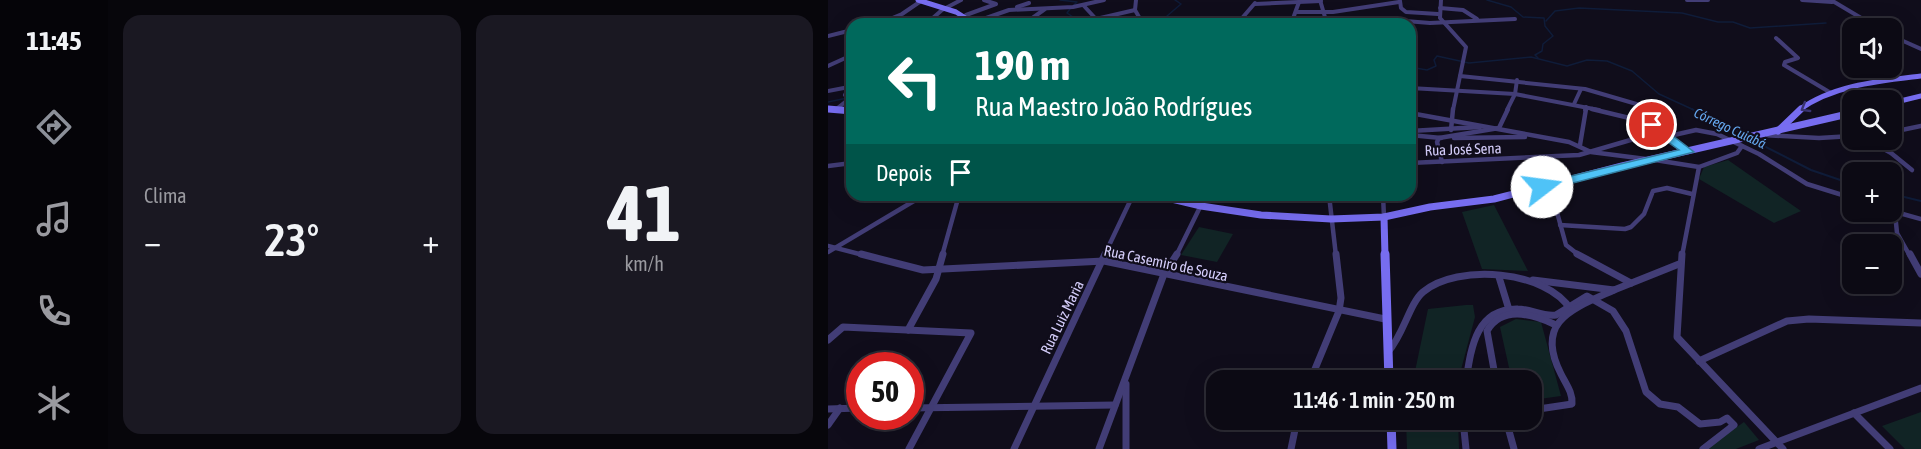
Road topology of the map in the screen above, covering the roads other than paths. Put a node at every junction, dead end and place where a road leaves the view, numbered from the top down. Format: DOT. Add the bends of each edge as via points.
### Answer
graph roads {
  1 [pos="961,0"];
  2 [pos="984,0"];
  3 [pos="1104,0"];
  4 [pos="1136,0"];
  5 [pos="1258,0"];
  6 [pos="1384,0"];
  7 [pos="1441,0"];
  8 [pos="1687,0"];
  9 [pos="1708,0"];
  10 [pos="1802,0"];
  11 [pos="919,1"];
  12 [pos="1288,1"];
  13 [pos="1321,1"];
  14 [pos="1400,1"];
  15 [pos="1832,1"];
  16 [pos="1299,2"];
  17 [pos="1029,3"];
  18 [pos="1255,4"];
  19 [pos="1389,4"];
  20 [pos="1084,6"];
  21 [pos="1382,6"];
  22 [pos="1046,8"];
  23 [pos="1440,8"];
  24 [pos="942,10"];
  25 [pos="1009,10"];
  26 [pos="1135,10"];
  27 [pos="1296,12"];
  28 [pos="1324,12"];
  29 [pos="1438,14"];
  30 [pos="966,15"];
  31 [pos="892,18"];
  32 [pos="933,18"];
  33 [pos="968,18"];
  34 [pos="988,18"];
  35 [pos="1032,18"];
  36 [pos="1095,18"];
  37 [pos="1100,18"];
  38 [pos="1140,18"];
  39 [pos="1242,18"];
  40 [pos="1294,18"];
  41 [pos="1326,18"];
  42 [pos="1369,18"];
  43 [pos="1385,18"];
  44 [pos="1861,18"];
  45 [pos="1477,19"];
  46 [pos="1515,19"];
  47 [pos="1451,21"];
  48 [pos="1416,22"];
  49 [pos="1442,22"];
  50 [pos="846,32"];
  51 [pos="1452,32"];
  52 [pos="828,36"];
  53 [pos="1776,38"];
  54 [pos="1902,40"];
  55 [pos="1921,49"];
  56 [pos="846,58"];
  57 [pos="828,66"];
  58 [pos="1460,76"];
  59 [pos="1921,76"];
  60 [pos="1517,80"];
  61 [pos="846,88"];
  62 [pos="1416,88"];
  63 [pos="1581,89"];
  64 [pos="828,91"];
  65 [pos="1459,91"];
  66 [pos="1515,93"];
  67 [pos="1831,93"];
  68 [pos="1921,96"];
  69 [pos="846,98"];
  70 [pos="1902,101"];
  71 [pos="1574,104"];
  72 [pos="1586,107"];
  73 [pos="832,110"];
  74 [pos="1416,114"];
  75 [pos="1842,115"];
  76 [pos="1431,117"];
  77 [pos="1448,120"];
  78 [pos="1489,126"];
  79 [pos="1921,126"];
  80 [pos="1499,128"];
  81 [pos="1451,130"];
  82 [pos="1902,130"];
  83 [pos="1778,131"];
  84 [pos="1435,132"];
  85 [pos="1658,132"];
  86 [pos="1416,133"];
  87 [pos="1416,134"];
  88 [pos="1665,136"];
  89 [pos="1759,136"];
  90 [pos="1842,136"];
  91 [pos="1538,137"];
  92 [pos="1788,137"];
  93 [pos="1439,138"];
  94 [pos="1739,142"];
  95 [pos="1580,145"];
  96 [pos="1886,150"];
  97 [pos="1591,152"];
  98 [pos="1688,152"];
  99 [pos="1652,159"];
  100 [pos="1442,162"];
  101 [pos="1416,163"];
  102 [pos="846,164"];
  103 [pos="828,166"];
  104 [pos="1699,167"];
  105 [pos="1912,170"];
  106 [pos="1542,187"];
  107 [pos="1692,194"];
  108 [pos="1842,195"];
  109 [pos="913,201"];
  110 [pos="957,201"];
  111 [pos="1130,201"];
  112 [pos="1180,201"];
  113 [pos="1203,201"];
  114 [pos="1330,201"];
  115 [pos="1383,201"];
  116 [pos="1201,206"];
  117 [pos="1902,214"];
  118 [pos="1384,217"];
  119 [pos="1331,219"];
  120 [pos="1921,219"];
  121 [pos="1895,222"];
  122 [pos="1560,225"];
  123 [pos="830,248"];
  124 [pos="1104,261"];
  125 [pos="1679,264"];
  126 [pos="939,270"];
  127 [pos="1164,274"];
  128 [pos="1921,274"];
  129 [pos="1499,277"];
  130 [pos="1524,278"];
  131 [pos="1631,283"];
  132 [pos="1614,290"];
  133 [pos="1594,300"];
  134 [pos="1339,310"];
  135 [pos="1570,310"];
  136 [pos="1509,312"];
  137 [pos="1385,319"];
  138 [pos="1921,323"];
  139 [pos="1556,325"];
  140 [pos="908,330"];
  141 [pos="828,340"];
  142 [pos="1388,352"];
  143 [pos="1699,361"];
  144 [pos="1314,370"];
  145 [pos="1389,370"];
  146 [pos="1468,370"];
  147 [pos="1494,370"];
  148 [pos="1126,382"];
  149 [pos="1921,388"];
  150 [pos="1116,405"];
  151 [pos="924,407"];
  152 [pos="932,407"];
  153 [pos="1034,407"];
  154 [pos="840,408"];
  155 [pos="846,408"];
  156 [pos="828,409"];
  157 [pos="1542,409"];
  158 [pos="1854,413"];
  159 [pos="828,425"];
  160 [pos="1295,430"];
  161 [pos="1391,430"];
  162 [pos="1464,430"];
  163 [pos="1509,430"];
  164 [pos="1775,441"];
  165 [pos="909,449"];
  166 [pos="1014,449"];
  167 [pos="1099,449"];
  168 [pos="1126,449"];
  169 [pos="1291,449"];
  170 [pos="1392,449"];
  171 [pos="1466,449"];
  172 [pos="1514,449"];
  173 [pos="1704,449"];
  174 [pos="1759,449"];
  175 [pos="1783,449"];
  176 [pos="1890,449"];
  1 -- 24 [label="street"];
  2 -- 30 [label="street" via="996,4"];
  3 -- 20 [label="street"];
  4 -- 26 [label="street"];
  5 -- 18 [label="street"];
  6 -- 19 [label="street"];
  7 -- 23 [label="street"];
  8 -- 9 [label="street"];
  10 -- 15 [label="street"];
  11 -- 24 [label="main road"];
  11 -- 31 [label="street"];
  12 -- 16 [label="street"];
  12 -- 18 [label="street"];
  13 -- 16 [label="street"];
  13 -- 28 [label="street"];
  14 -- 19 [label="street"];
  14 -- 29 [label="street" via="1407,12"];
  15 -- 44 [label="street"];
  16 -- 27 [label="street"];
  17 -- 25 [label="street"];
  18 -- 39 [label="street"];
  19 -- 21 [label="street"];
  20 -- 22 [label="street"];
  20 -- 36 [label="street"];
  21 -- 28 [label="street"];
  21 -- 43 [label="street"];
  22 -- 25 [label="street"];
  22 -- 35 [label="street"];
  23 -- 29 [label="street"];
  23 -- 45 [label="street" via="1463,10"];
  24 -- 30 [label="main road"];
  24 -- 32 [label="street"];
  25 -- 34 [label="street"];
  26 -- 37 [label="street"];
  26 -- 38 [label="street"];
  27 -- 28 [label="street"];
  27 -- 40 [label="street"];
  28 -- 41 [label="street"];
  29 -- 49 [label="street"];
  30 -- 33 [label="main road"];
  42 -- 43 [label="street"];
  45 -- 46 [label="street"];
  45 -- 47 [label="street"];
  47 -- 49 [label="street"];
  47 -- 51 [label="street"];
  48 -- 49 [label="street"];
  49 -- 51 [label="street"];
  50 -- 52 [label="street"];
  51 -- 58 [label="street" via="1465,45"];
  53 -- 67 [label="street" via="1798,58 1784,65"];
  54 -- 55 [label="street"];
  56 -- 57 [label="street"];
  58 -- 60 [label="street"];
  58 -- 65 [label="street"];
  59 -- 67 [label="main road" via="1857,84"];
  60 -- 63 [label="street"];
  60 -- 66 [label="street"];
  61 -- 64 [label="street"];
  62 -- 65 [label="street"];
  63 -- 71 [label="street"];
  63 -- 85 [label="street" via="1657,110"];
  65 -- 66 [label="street"];
  65 -- 77 [label="street"];
  66 -- 71 [label="street"];
  66 -- 80 [label="street"];
  67 -- 83 [label="main road, one-way" via="1789,118"];
  68 -- 70 [label="main road"];
  69 -- 73 [label="street"];
  71 -- 72 [label="street"];
  72 -- 85 [label="street" via="1634,118 1652,125"];
  72 -- 95 [label="street"];
  74 -- 76 [label="street"];
  75 -- 83 [label="main road"];
  76 -- 77 [label="street"];
  76 -- 84 [label="street"];
  77 -- 78 [label="street"];
  77 -- 81 [label="street"];
  78 -- 80 [label="street"];
  78 -- 81 [label="street"];
  79 -- 82 [label="street"];
  80 -- 91 [label="street"];
  80 -- 93 [label="street"];
  81 -- 84 [label="street"];
  83 -- 89 [label="main road"];
  83 -- 92 [label="street"];
  84 -- 86 [label="street"];
  85 -- 88 [label="street"];
  85 -- 97 [label="street, Rua José Sena"];
  87 -- 93 [label="street"];
  88 -- 94 [label="street" via="1696,130"];
  88 -- 98 [label="street"];
  89 -- 92 [label="street"];
  89 -- 94 [label="main road"];
  90 -- 92 [label="street"];
  91 -- 93 [label="street"];
  91 -- 95 [label="street"];
  93 -- 100 [label="street"];
  94 -- 98 [label="main road"];
  94 -- 104 [label="street" via="1737,153"];
  94 -- 108 [label="street" via="1807,184"];
  95 -- 97 [label="street"];
  96 -- 105 [label="street"];
  97 -- 99 [label="street"];
  97 -- 100 [label="street, Rua José Sena"];
  98 -- 99 [label="main road"];
  99 -- 104 [label="street"];
  99 -- 106 [label="main road"];
  100 -- 101 [label="street, Rua José Sena"];
  102 -- 103 [label="street"];
  104 -- 107 [label="street"];
  106 -- 118 [label="main road"];
  106 -- 122 [label="street" via="1555,205"];
  107 -- 122 [label="street" via="1674,188 1653,191 1639,223 1625,230"];
  107 -- 125 [label="street"];
  109 -- 123 [label="street"];
  110 -- 126 [label="street"];
  111 -- 124 [label="street, Rua Luiz Maria"];
  112 -- 116 [label="main road"];
  113 -- 116 [label="street"];
  114 -- 119 [label="street"];
  115 -- 118 [label="street"];
  116 -- 119 [label="main road" via="1260,215"];
  116 -- 127 [label="street"];
  117 -- 120 [label="street"];
  118 -- 119 [label="main road"];
  118 -- 137 [label="main road"];
  119 -- 134 [label="street" via="1341,298"];
  121 -- 128 [label="street" via="1897,233"];
  122 -- 131 [label="street" via="1571,251"];
  123 -- 126 [label="street, Rua Casemiro de Souza" via="904,268"];
  124 -- 126 [label="street, Rua Casemiro de Souza"];
  124 -- 127 [label="street, Rua Casemiro de Souza"];
  124 -- 153 [label="street, Rua Luiz Maria"];
  125 -- 131 [label="street"];
  125 -- 143 [label="street" via="1677,337"];
  126 -- 140 [label="street"];
  127 -- 134 [label="street, Rua Casemiro de Souza"];
  127 -- 148 [label="street"];
  129 -- 130 [label="street"];
  129 -- 136 [label="street"];
  129 -- 142 [label="street" via="1465,278 1422,292 1401,337"];
  130 -- 132 [label="street"];
  130 -- 135 [label="street" via="1549,288"];
  131 -- 132 [label="street"];
  132 -- 133 [label="street"];
  133 -- 135 [label="street" via="1587,296"];
  133 -- 173 [label="street" via="1613,311 1626,331 1646,392 1660,404 1678,407 1700,424 1720,423 1726,418 1734,425"];
  134 -- 137 [label="street, Rua Casemiro de Souza"];
  134 -- 144 [label="street"];
  135 -- 136 [label="street" via="1554,316 1518,309"];
  135 -- 139 [label="street"];
  136 -- 139 [label="street"];
  136 -- 146 [label="street" via="1495,313 1480,324"];
  136 -- 147 [label="street" via="1490,324 1487,331"];
  137 -- 142 [label="main road"];
  138 -- 143 [label="street" via="1787,321"];
  139 -- 157 [label="street" via="1550,339 1552,352 1573,400 1569,405"];
  140 -- 141 [label="street" via="843,327"];
  140 -- 152 [label="street" via="971,333"];
  142 -- 145 [label="main road"];
  143 -- 164 [label="street"];
  148 -- 150 [label="street"];
  148 -- 168 [label="street"];
  149 -- 158 [label="street"];
  150 -- 153 [label="street"];
  150 -- 167 [label="street"];
  151 -- 152 [label="street"];
  152 -- 153 [label="street"];
  152 -- 165 [label="street"];
  153 -- 166 [label="street, Rua Luiz Maria"];
  154 -- 155 [label="street"];
  154 -- 156 [label="street"];
  154 -- 159 [label="street"];
  158 -- 164 [label="street"];
  158 -- 176 [label="street"];
  160 -- 169 [label="street"];
  161 -- 170 [label="main road"];
  162 -- 171 [label="street"];
  163 -- 172 [label="street"];
  164 -- 174 [label="street"];
  164 -- 175 [label="street"];
}
